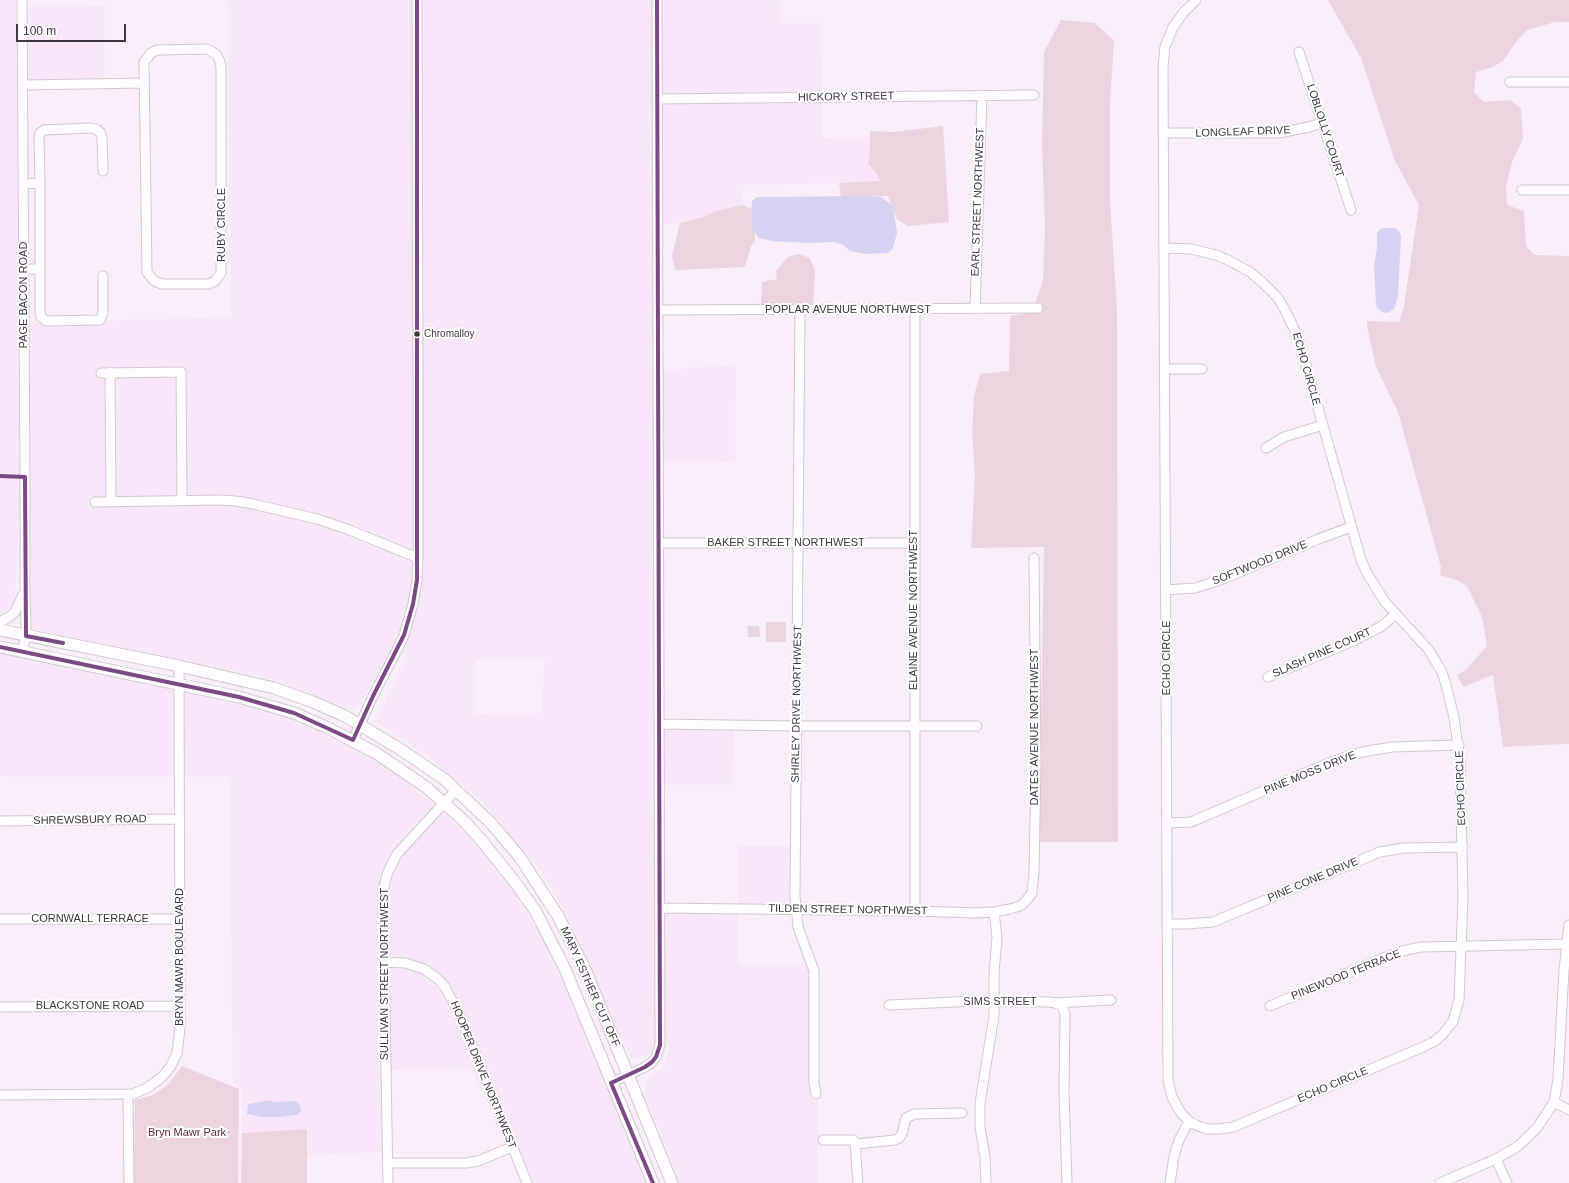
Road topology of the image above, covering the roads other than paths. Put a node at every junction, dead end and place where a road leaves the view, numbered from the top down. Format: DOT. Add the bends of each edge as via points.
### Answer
graph roads {
  1 [pos="22,0"];
  2 [pos="416,0"];
  3 [pos="657,0"];
  4 [pos="1196,0"];
  5 [pos="1299,52"];
  6 [pos="1510,82"];
  7 [pos="1569,82"];
  8 [pos="144,83"];
  9 [pos="22,85"];
  10 [pos="1034,95"];
  11 [pos="982,96"];
  12 [pos="658,99"];
  13 [pos="1321,123"];
  14 [pos="1164,133"];
  15 [pos="103,171"];
  16 [pos="40,183"];
  17 [pos="23,184"];
  18 [pos="1522,190"];
  19 [pos="1569,190"];
  20 [pos="1351,210"];
  21 [pos="1164,248"];
  22 [pos="24,269"];
  23 [pos="40,269"];
  24 [pos="103,276"];
  25 [pos="1038,308"];
  26 [pos="915,309"];
  27 [pos="975,309"];
  28 [pos="658,310"];
  29 [pos="800,310"];
  30 [pos="1165,369"];
  31 [pos="1202,369"];
  32 [pos="1322,425"];
  33 [pos="1266,448"];
  34 [pos="182,501"];
  35 [pos="96,502"];
  36 [pos="111,502"];
  37 [pos="1351,527"];
  38 [pos="659,543"];
  39 [pos="798,543"];
  40 [pos="914,544"];
  41 [pos="418,558"];
  42 [pos="1034,558"];
  43 [pos="1166,590"];
  44 [pos="25,591"];
  45 [pos="1396,614"];
  46 [pos="0,622"];
  47 [pos="0,630"];
  48 [pos="26,636"];
  49 [pos="0,648"];
  50 [pos="22,652"];
  51 [pos="179,666"];
  52 [pos="1268,677"];
  53 [pos="179,685"];
  54 [pos="659,724"];
  55 [pos="361,725"];
  56 [pos="796,726"];
  57 [pos="914,726"];
  58 [pos="977,726"];
  59 [pos="353,740"];
  60 [pos="1459,745"];
  61 [pos="456,790"];
  62 [pos="444,803"];
  63 [pos="179,819"];
  64 [pos="0,821"];
  65 [pos="1167,823"];
  66 [pos="1463,847"];
  67 [pos="544,894"];
  68 [pos="1030,895"];
  69 [pos="530,903"];
  70 [pos="660,908"];
  71 [pos="796,909"];
  72 [pos="914,911"];
  73 [pos="994,912"];
  74 [pos="180,918"];
  75 [pos="0,919"];
  76 [pos="1167,924"];
  77 [pos="1569,925"];
  78 [pos="1567,944"];
  79 [pos="1462,946"];
  80 [pos="384,962"];
  81 [pos="1111,1000"];
  82 [pos="995,1001"];
  83 [pos="1055,1003"];
  84 [pos="889,1005"];
  85 [pos="180,1006"];
  86 [pos="1270,1006"];
  87 [pos="0,1007"];
  88 [pos="628,1075"];
  89 [pos="611,1083"];
  90 [pos="128,1094"];
  91 [pos="816,1094"];
  92 [pos="0,1095"];
  93 [pos="1554,1102"];
  94 [pos="1569,1110"];
  95 [pos="962,1113"];
  96 [pos="1189,1121"];
  97 [pos="823,1140"];
  98 [pos="856,1144"];
  99 [pos="512,1147"];
  100 [pos="1496,1159"];
  101 [pos="387,1163"];
  102 [pos="129,1183"];
  103 [pos="388,1183"];
  104 [pos="527,1183"];
  105 [pos="653,1183"];
  106 [pos="672,1183"];
  107 [pos="858,1183"];
  108 [pos="986,1183"];
  109 [pos="1067,1183"];
  110 [pos="1170,1183"];
  111 [pos="1440,1183"];
  112 [pos="1507,1183"];
  1 -- 9 [label="street, PAGE BACON ROAD"];
  2 -- 41 [label="street"];
  3 -- 12 [label="street"];
  4 -- 14 [label="street, ECHO CIRCLE" via="1177,21 1166,48 1163,67"];
  5 -- 13 [label="street, LOBLOLLY COURT"];
  6 -- 7 [label="street"];
  8 -- 8 [label="street, RUBY CIRCLE" via="144,62 154,51 208,49 219,59 222,268 215,281 209,284 161,284 152,280 147,272"];
  8 -- 9 [label="street"];
  9 -- 17 [label="street, PAGE BACON ROAD"];
  10 -- 11 [label="street, HICKORY STREET"];
  11 -- 12 [label="street, HICKORY STREET"];
  11 -- 27 [label="street, EARL STREET NORTHWEST"];
  12 -- 28 [label="street"];
  13 -- 14 [label="street, LONGLEAF DRIVE" via="1280,133"];
  13 -- 20 [label="street, LOBLOLLY COURT"];
  14 -- 21 [label="street, ECHO CIRCLE"];
  15 -- 16 [label="street" via="102,138 97,130 44,130 39,138"];
  16 -- 17 [label="street"];
  16 -- 23 [label="street"];
  17 -- 22 [label="street, PAGE BACON ROAD"];
  18 -- 19 [label="street"];
  21 -- 30 [label="street, ECHO CIRCLE"];
  21 -- 32 [label="street, ECHO CIRCLE" via="1191,249 1228,260 1250,272 1277,298 1298,337"];
  22 -- 23 [label="street"];
  22 -- 44 [label="street, PAGE BACON ROAD"];
  23 -- 24 [label="street" via="40,312 41,317 46,320 100,320 104,313"];
  25 -- 27 [label="street, POPLAR AVENUE NORTHWEST"];
  26 -- 27 [label="street, POPLAR AVENUE NORTHWEST"];
  26 -- 29 [label="street, POPLAR AVENUE NORTHWEST"];
  26 -- 40 [label="street, ELAINE AVENUE NORTHWEST"];
  28 -- 29 [label="street, POPLAR AVENUE NORTHWEST"];
  28 -- 38 [label="street"];
  29 -- 39 [label="street, SHIRLEY DRIVE NORTHWEST"];
  30 -- 31 [label="street"];
  30 -- 43 [label="street, ECHO CIRCLE"];
  32 -- 33 [label="street" via="1284,437"];
  32 -- 37 [label="street, ECHO CIRCLE"];
  34 -- 36 [label="street"];
  34 -- 36 [label="street" via="181,372 106,372"];
  34 -- 41 [label="street" via="254,504 317,519"];
  35 -- 36 [label="street"];
  37 -- 43 [label="street, SOFTWOOD DRIVE" via="1223,580 1195,588"];
  37 -- 45 [label="street, ECHO CIRCLE" via="1368,575"];
  38 -- 39 [label="street, BAKER STREET NORTHWEST"];
  38 -- 54 [label="street"];
  39 -- 40 [label="street, BAKER STREET NORTHWEST"];
  39 -- 56 [label="street, SHIRLEY DRIVE NORTHWEST"];
  40 -- 57 [label="street, ELAINE AVENUE NORTHWEST"];
  41 -- 55 [label="street" via="409,619"];
  42 -- 68 [label="street, DATES AVENUE NORTHWEST" via="1035,842 1034,883"];
  43 -- 65 [label="street, ECHO CIRCLE"];
  44 -- 46 [label="street, PAGE BACON ROAD" via="15,612"];
  44 -- 48 [label="street, PAGE BACON ROAD"];
  45 -- 52 [label="street, SLASH PINE COURT" via="1382,626 1355,640"];
  45 -- 60 [label="street, ECHO CIRCLE" via="1428,649 1442,672"];
  47 -- 48 [label="main road, MARY ESTHER CUT OFF"];
  48 -- 50 [label="street, PAGE BACON ROAD"];
  48 -- 51 [label="main road, MARY ESTHER CUT OFF"];
  49 -- 50 [label="main road, MARY ESTHER CUT OFF"];
  50 -- 53 [label="main road, MARY ESTHER CUT OFF"];
  51 -- 53 [label="street, BRYN MAWR BOULEVARD"];
  51 -- 55 [label="main road, MARY ESTHER CUT OFF" via="274,688 323,706"];
  53 -- 59 [label="main road, MARY ESTHER CUT OFF" via="265,703 294,713"];
  53 -- 63 [label="street, BRYN MAWR BOULEVARD"];
  54 -- 56 [label="street"];
  54 -- 70 [label="street"];
  55 -- 59 [label="street"];
  55 -- 61 [label="main road, MARY ESTHER CUT OFF" via="416,759"];
  56 -- 57 [label="street"];
  56 -- 71 [label="street, SHIRLEY DRIVE NORTHWEST"];
  57 -- 58 [label="street"];
  57 -- 72 [label="street, ELAINE AVENUE NORTHWEST"];
  59 -- 62 [label="main road, MARY ESTHER CUT OFF" via="400,769"];
  60 -- 65 [label="street, PINE MOSS DRIVE" via="1362,752 1331,762 1191,822"];
  60 -- 66 [label="street, ECHO CIRCLE"];
  61 -- 62 [label="street, SULLIVAN STREET NORTHWEST"];
  61 -- 67 [label="main road, MARY ESTHER CUT OFF" via="490,822"];
  62 -- 69 [label="main road, MARY ESTHER CUT OFF" via="482,841"];
  62 -- 80 [label="street, SULLIVAN STREET NORTHWEST" via="397,854 388,872 383,897"];
  63 -- 64 [label="street, SHREWSBURY ROAD"];
  63 -- 74 [label="street, BRYN MAWR BOULEVARD"];
  65 -- 76 [label="street, ECHO CIRCLE"];
  66 -- 76 [label="street, PINE CONE DRIVE" via="1409,848 1380,852 1213,922"];
  66 -- 79 [label="street, ECHO CIRCLE"];
  67 -- 69 [label="main road"];
  67 -- 88 [label="main road, MARY ESTHER CUT OFF" via="585,969"];
  68 -- 73 [label="street, TILDEN STREET NORTHWEST" via="1020,906"];
  69 -- 89 [label="main road, MARY ESTHER CUT OFF" via="565,969"];
  70 -- 71 [label="street, TILDEN STREET NORTHWEST"];
  70 -- 88 [label="street" via="660,1045 652,1062"];
  71 -- 72 [label="street, TILDEN STREET NORTHWEST"];
  71 -- 91 [label="street, SHIRLEY DRIVE NORTHWEST" via="798,928 814,972"];
  72 -- 73 [label="street, TILDEN STREET NORTHWEST"];
  73 -- 82 [label="street" via="997,937"];
  74 -- 75 [label="street, CORNWALL TERRACE"];
  74 -- 85 [label="street, BRYN MAWR BOULEVARD"];
  76 -- 96 [label="street, ECHO CIRCLE" via="1169,1088 1180,1113"];
  77 -- 78 [label="street"];
  78 -- 79 [label="street, PINEWOOD TERRACE"];
  78 -- 93 [label="street" via="1558,1079"];
  79 -- 86 [label="street, PINEWOOD TERRACE" via="1421,947 1402,951"];
  79 -- 96 [label="street, ECHO CIRCLE" via="1457,1011 1453,1021 1435,1041 1233,1127 1207,1129"];
  80 -- 99 [label="street, HOOPER DRIVE NORTHWEST" via="405,963 424,969 445,987 460,1016"];
  80 -- 101 [label="street, SULLIVAN STREET NORTHWEST"];
  81 -- 83 [label="street, SIMS STREET"];
  82 -- 83 [label="street, SIMS STREET"];
  82 -- 84 [label="street, SIMS STREET"];
  82 -- 108 [label="street" via="980,1103"];
  83 -- 109 [label="street" via="1062,1006 1065,1014"];
  85 -- 87 [label="street, BLACKSTONE ROAD"];
  85 -- 90 [label="street, BRYN MAWR BOULEVARD" via="179,1046 171,1066 162,1077 147,1088"];
  88 -- 89 [label="street"];
  88 -- 106 [label="main road, MARY ESTHER CUT OFF"];
  89 -- 105 [label="main road, MARY ESTHER CUT OFF"];
  90 -- 92 [label="street, BRYN MAWR BOULEVARD"];
  90 -- 102 [label="street"];
  93 -- 94 [label="street"];
  93 -- 100 [label="street" via="1547,1116 1528,1139"];
  95 -- 98 [label="street" via="914,1114 906,1118 899,1138"];
  96 -- 110 [label="street" via="1174,1156"];
  97 -- 98 [label="street" via="853,1140"];
  98 -- 107 [label="street"];
  99 -- 101 [label="street" via="478,1161 466,1163"];
  99 -- 104 [label="street, HOOPER DRIVE NORTHWEST"];
  100 -- 111 [label="street"];
  100 -- 112 [label="street"];
  101 -- 103 [label="street, SULLIVAN STREET NORTHWEST"];
}
